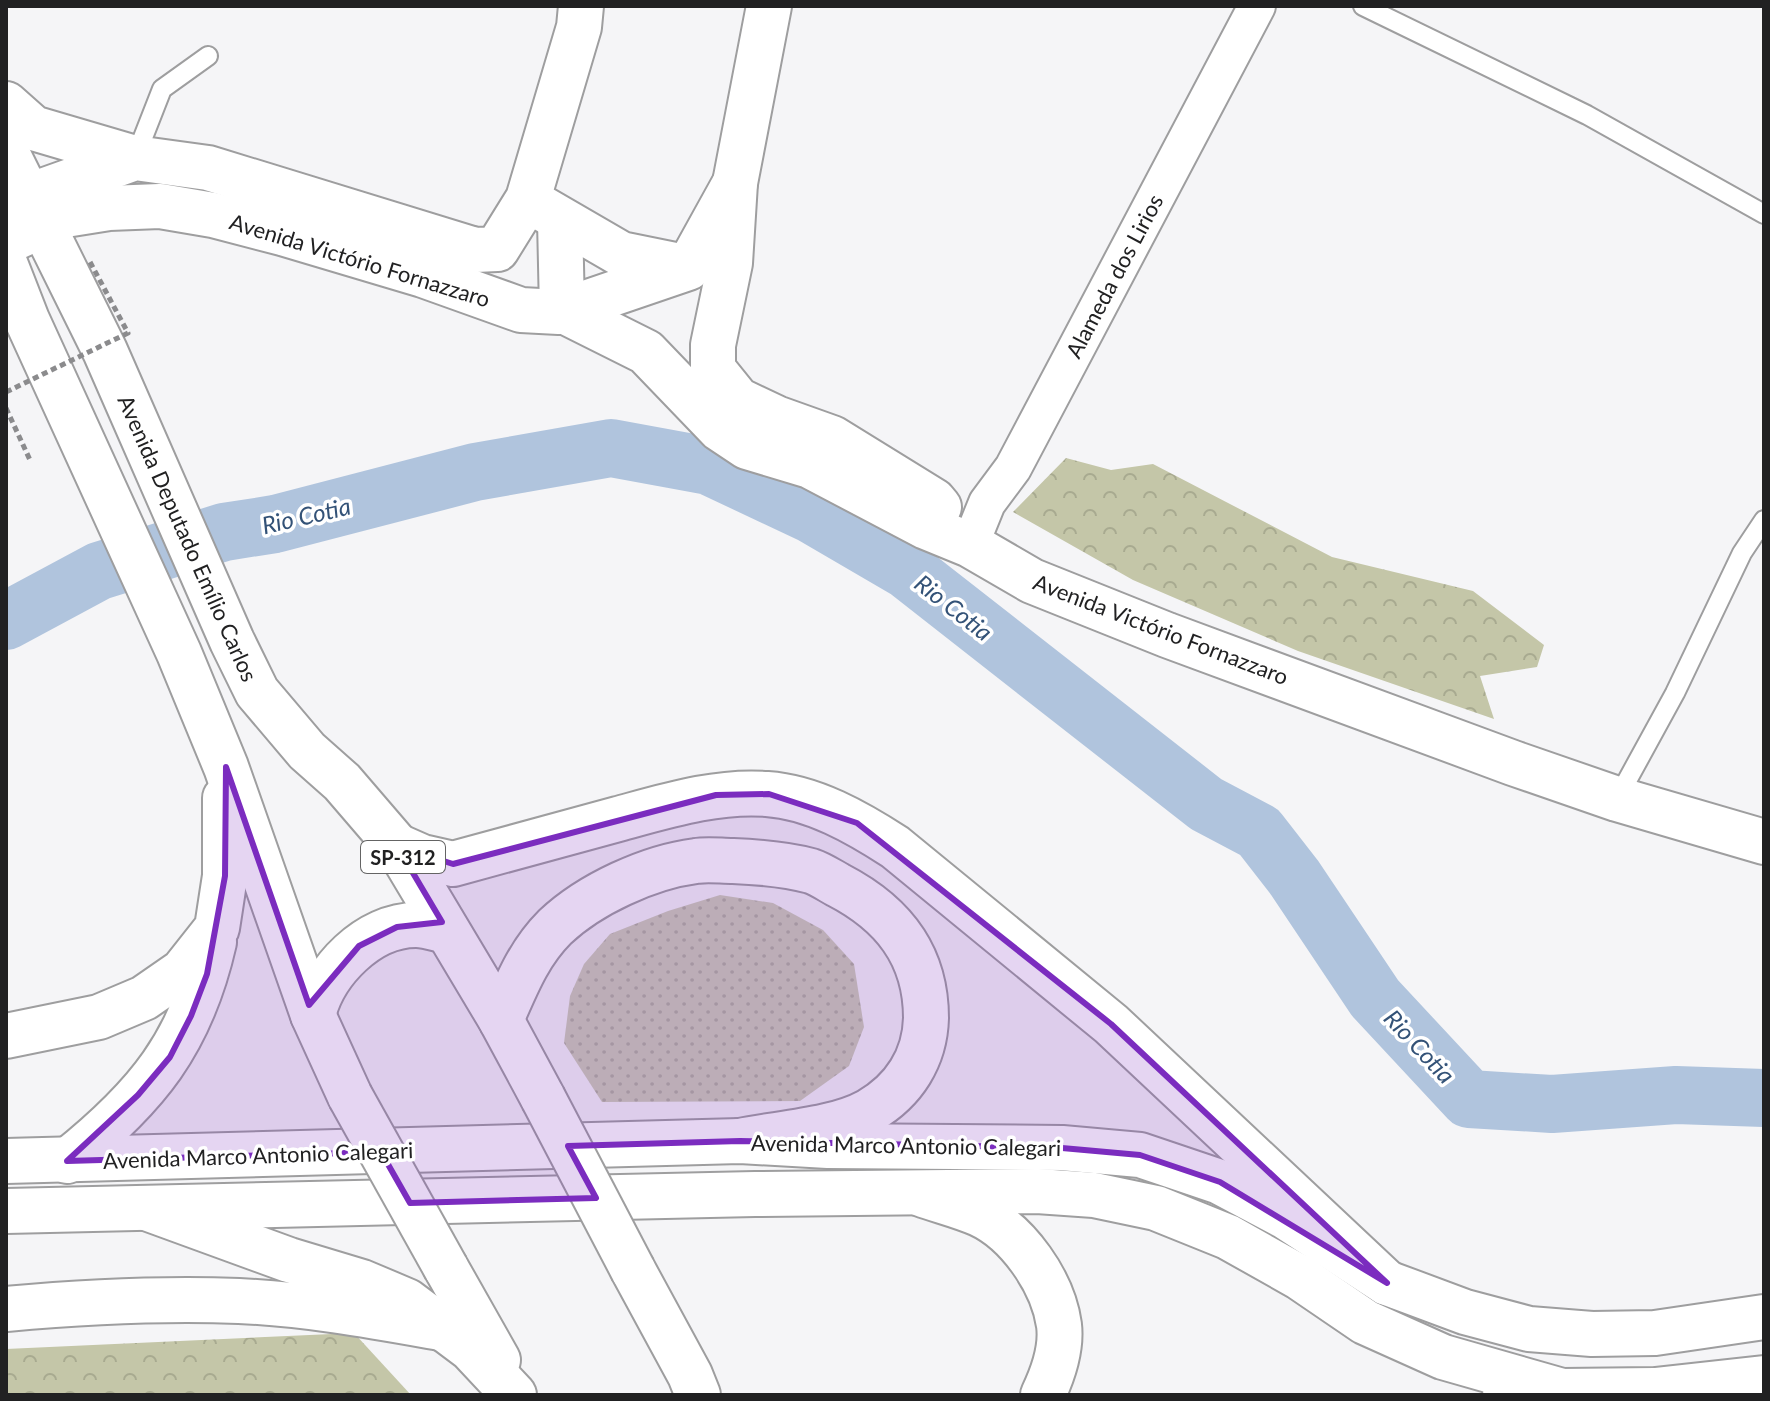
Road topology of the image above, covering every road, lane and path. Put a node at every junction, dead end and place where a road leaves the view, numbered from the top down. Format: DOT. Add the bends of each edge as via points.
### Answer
graph roads {
  1 [pos="756,6"];
  2 [pos="769,6"];
  3 [pos="1257,6"];
  4 [pos="1363,6"];
  5 [pos="587,13"];
  6 [pos="208,56"];
  7 [pos="757,66"];
  8 [pos="6,104"];
  9 [pos="6,151"];
  10 [pos="135,158"];
  11 [pos="735,183"];
  12 [pos="544,210"];
  13 [pos="1764,214"];
  14 [pos="21,216"];
  15 [pos="89,260"];
  16 [pos="6,266"];
  17 [pos="688,268"];
  18 [pos="560,311"];
  19 [pos="6,392"];
  20 [pos="6,408"];
  21 [pos="30,460"];
  22 [pos="1764,520"];
  23 [pos="970,545"];
  24 [pos="226,767"];
  25 [pos="1617,799"];
  26 [pos="1764,842"];
  27 [pos="397,846"];
  28 [pos="217,928"];
  29 [pos="447,931"];
  30 [pos="313,1015"];
  31 [pos="501,1020"];
  32 [pos="6,1036"];
  33 [pos="740,1141"];
  34 [pos="6,1161"];
  35 [pos="67,1161"];
  36 [pos="921,1194"];
  37 [pos="149,1209"];
  38 [pos="6,1211"];
  39 [pos="1387,1283"];
  40 [pos="6,1309"];
  41 [pos="1764,1317"];
  42 [pos="446,1329"];
  43 [pos="1764,1378"];
  44 [pos="695,1390"];
  45 [pos="1562,1391"];
  46 [pos="516,1395"];
  47 [pos="1043,1395"];
  48 [pos="1505,1395"];
  1 -- 7 [label="main road" via="751,40"];
  2 -- 7 [label="main road"];
  3 -- 23 [label="street, Alameda dos Lirios" via="1013,468 987,503"];
  4 -- 13 [label="lane" via="1587,115"];
  5 -- 12 [label="main road"];
  6 -- 10 [label="lane" via="162,89"];
  7 -- 11 [label="main road"];
  8 -- 10 [label="main road" via="33,128"];
  9 -- 14 [label="main road, Avenida Deputado Emílio Carlos / SP-312"];
  10 -- 12 [label="main road, Avenida Victório Fornazzaro" via="208,168 475,250 497,249"];
  10 -- 14 [label="main road, Avenida Victório Fornazzaro"];
  11 -- 17 [label="main road"];
  11 -- 23 [label="main road" via="730,263 713,369 738,400 832,438 934,501"];
  12 -- 17 [label="main road" via="621,254"];
  12 -- 18 [label="main road"];
  14 -- 18 [label="main road, Avenida Victório Fornazzaro" via="160,206 213,215 423,275 521,310"];
  14 -- 27 [label="main road, Avenida Deputado Emílio Carlos / SP-312" via="105,351 257,692"];
  15 -- 19 [label="path, bridge" via="128,333"];
  16 -- 24 [label="main road"];
  17 -- 18 [label="main road"];
  18 -- 23 [label="main road, Avenida Victório Fornazzaro" via="646,352 720,429 747,447 810,466"];
  20 -- 21 [label="path"];
  22 -- 25 [label="lane" via="1742,553"];
  23 -- 25 [label="main road, Avenida Victório Fornazzaro" via="1032,581 1167,635"];
  24 -- 28 [label="main road" via="225,876"];
  24 -- 30 [label="main road"];
  25 -- 26 [label="main road, Avenida Victório Fornazzaro"];
  27 -- 29 [label="main road, Avenida Deputado Emílio Carlos / SP-312"];
  27 -- 39 [label="main road" via="453,864 716,795 769,794 857,823 895,847 1111,1024"];
  28 -- 32 [label="main road" via="183,971 144,998 99,1017"];
  28 -- 35 [label="main road" via="207,974 170,1057 111,1126"];
  29 -- 30 [label="main road" via="397,927 359,946 325,985"];
  29 -- 31 [label="main road, Avenida Deputado Emílio Carlos / SP-312"];
  30 -- 46 [label="main road, bridge" via="350,1096"];
  31 -- 33 [label="main road" via="532,953 556,926 587,902 638,876 697,860 761,862 812,872 888,919 914,955 926,991 925,1031 907,1079 868,1111 832,1126"];
  31 -- 44 [label="main road, Avenida Deputado Emílio Carlos / SP-312, bridge"];
  33 -- 35 [label="main road, Avenida Marco Antonio Calegari"];
  33 -- 39 [label="main road, Avenida Marco Antonio Calegari" via="1062,1148 1140,1155 1220,1182 1286,1217"];
  34 -- 35 [label="main road, Avenida Marco Antonio Calegari"];
  36 -- 37 [label="main road, Avenida Marco Antonio Calegari"];
  36 -- 45 [label="main road, Avenida Marco Antonio Calegari" via="1037,1191 1094,1195 1156,1208 1228,1237 1365,1322 1443,1357"];
  36 -- 47 [label="main road" via="981,1215 1017,1241 1044,1279 1059,1325 1056,1369"];
  37 -- 38 [label="main road, Avenida Marco Antonio Calegari"];
  37 -- 42 [label="main road" via="362,1282 407,1301"];
  39 -- 41 [label="main road, Avenida Marco Antonio Calegari" via="1529,1329 1655,1333"];
  40 -- 42 [label="main road" via="240,1301"];
  42 -- 46 [label="main road"];
  43 -- 45 [label="main road, Avenida Marco Antonio Calegari" via="1655,1390"];
  45 -- 48 [label="main road"];
}
